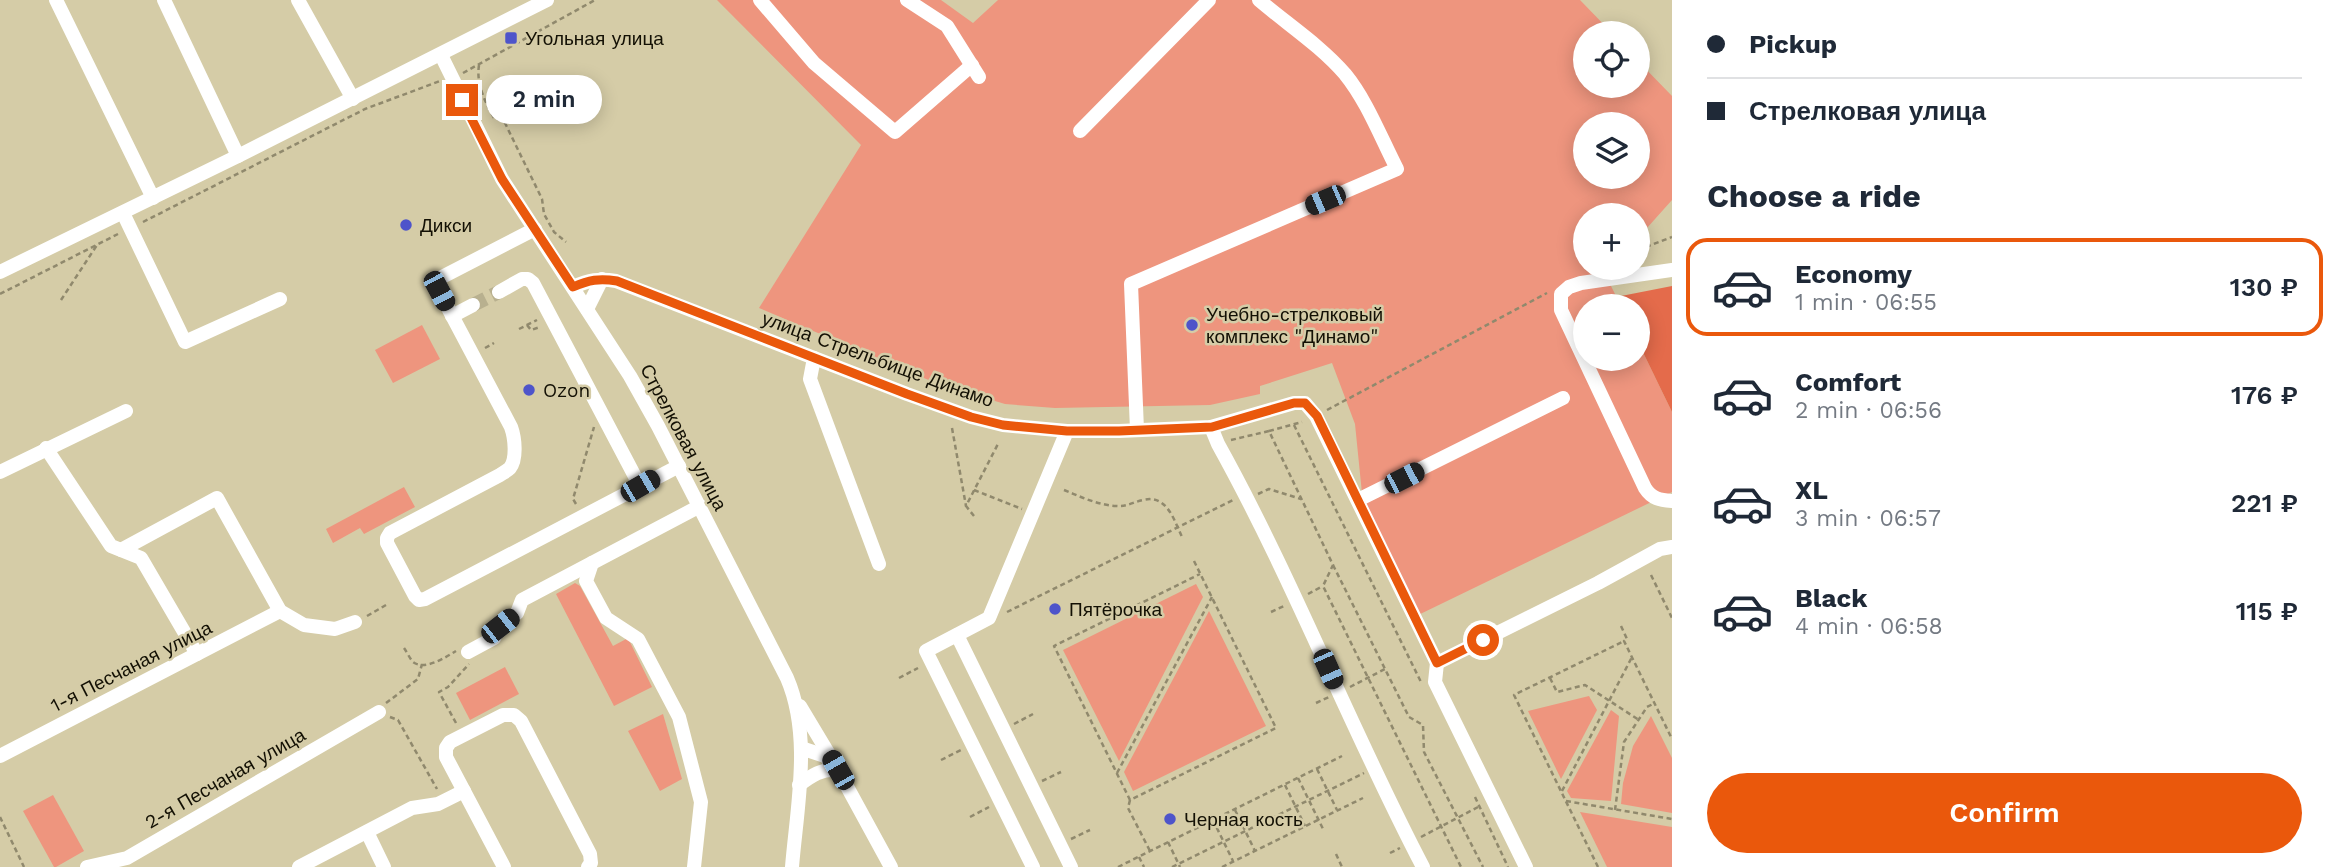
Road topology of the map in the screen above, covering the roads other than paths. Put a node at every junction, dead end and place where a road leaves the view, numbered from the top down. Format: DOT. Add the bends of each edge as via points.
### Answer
graph roads {
  1 [pos="56,0"];
  2 [pos="164,0"];
  3 [pos="298,0"];
  4 [pos="548,0"];
  5 [pos="760,0"];
  6 [pos="907,0"];
  7 [pos="1209,0"];
  8 [pos="1259,0"];
  9 [pos="441,55"];
  10 [pos="353,99"];
  11 [pos="1080,131"];
  12 [pos="238,156"];
  13 [pos="153,198"];
  14 [pos="123,213"];
  15 [pos="535,229"];
  16 [pos="1672,270"];
  17 [pos="0,272"];
  18 [pos="602,279"];
  19 [pos="573,287"];
  20 [pos="499,292"];
  21 [pos="279,299"];
  22 [pos="474,305"];
  23 [pos="587,309"];
  24 [pos="452,316"];
  25 [pos="814,358"];
  26 [pos="1563,398"];
  27 [pos="126,411"];
  28 [pos="1212,427"];
  29 [pos="1137,430"];
  30 [pos="1067,431"];
  31 [pos="47,448"];
  32 [pos="680,466"];
  33 [pos="0,472"];
  34 [pos="640,486"];
  35 [pos="1358,500"];
  36 [pos="1672,501"];
  37 [pos="700,506"];
  38 [pos="1672,547"];
  39 [pos="121,550"];
  40 [pos="592,562"];
  41 [pos="879,565"];
  42 [pos="279,611"];
  43 [pos="355,622"];
  44 [pos="957,635"];
  45 [pos="468,652"];
  46 [pos="197,654"];
  47 [pos="1437,663"];
  48 [pos="794,696"];
  49 [pos="379,712"];
  50 [pos="800,748"];
  51 [pos="0,756"];
  52 [pos="838,770"];
  53 [pos="799,785"];
  54 [pos="464,791"];
  55 [pos="367,832"];
  56 [pos="87,867"];
  57 [pos="299,867"];
  58 [pos="384,867"];
  59 [pos="504,867"];
  60 [pos="588,867"];
  61 [pos="694,867"];
  62 [pos="792,867"];
  63 [pos="891,867"];
  64 [pos="1032,867"];
  65 [pos="1071,867"];
  66 [pos="1423,867"];
  67 [pos="1526,867"];
  1 -- 13 [label="street"];
  2 -- 12 [label="street"];
  3 -- 10 [label="street"];
  4 -- 9 [label="street"];
  5 -- 6 [label="street" via="814,63 895,132 975,71 947,26"];
  7 -- 11 [label="street"];
  8 -- 29 [label="street" via="1345,75 1397,169 1131,284"];
  9 -- 10 [label="street"];
  9 -- 15 [label="street, Стрелковая улица" via="502,179"];
  10 -- 12 [label="street"];
  12 -- 13 [label="street"];
  13 -- 14 [label="street"];
  14 -- 17 [label="street"];
  14 -- 21 [label="street" via="185,342"];
  15 -- 19 [label="street, Стрелковая улица"];
  15 -- 24 [label="street" via="442,277 439,291"];
  16 -- 36 [label="street" via="1581,283 1561,293 1560,302 1649,495"];
  18 -- 19 [label="street"];
  18 -- 23 [label="street"];
  18 -- 25 [label="street, улица Стрельбище Динамо"];
  19 -- 23 [label="street, Стрелковая улица"];
  20 -- 34 [label="street" via="522,279 533,283"];
  22 -- 24 [label="street"];
  23 -- 32 [label="street, Стрелковая улица"];
  24 -- 34 [label="street" via="511,427 513,460 500,475 390,533 387,543 419,600"];
  25 -- 30 [label="street, улица Стрельбище Динамо" via="971,417"];
  25 -- 41 [label="street" via="810,379"];
  26 -- 35 [label="street"];
  27 -- 31 [label="street"];
  28 -- 29 [label="street, улица Стрельбище Динамо"];
  28 -- 35 [label="street, улица Стрельбище Динамо" via="1305,403 1317,416"];
  28 -- 66 [label="street"];
  29 -- 30 [label="street, улица Стрельбище Динамо"];
  30 -- 44 [label="street" via="989,618"];
  31 -- 33 [label="street"];
  31 -- 39 [label="street" via="111,546"];
  32 -- 34 [label="street"];
  32 -- 37 [label="street, Стрелковая улица"];
  35 -- 47 [label="street"];
  37 -- 40 [label="street"];
  37 -- 48 [label="street, Стрелковая улица"];
  38 -- 47 [label="street" via="1660,549"];
  39 -- 42 [label="street" via="217,498"];
  39 -- 46 [label="street" via="141,558"];
  40 -- 45 [label="street" via="522,600 517,613 500,626 494,638"];
  40 -- 61 [label="street" via="586,581 606,618 638,639 679,717 701,802"];
  42 -- 43 [label="street" via="304,625 335,629"];
  42 -- 46 [label="street, 1-я Песчаная улица"];
  44 -- 64 [label="street" via="926,650"];
  44 -- 65 [label="street"];
  46 -- 51 [label="street, 1-я Песчаная улица"];
  47 -- 67 [label="street" via="1435,682 1486,803"];
  48 -- 50 [label="street, Стрелковая улица"];
  48 -- 52 [label="street"];
  49 -- 56 [label="street, 2-я Песчаная улица" via="127,858"];
  50 -- 52 [label="street" via="825,756"];
  50 -- 53 [label="street, Стрелковая улица"];
  52 -- 53 [label="street" via="812,775"];
  52 -- 63 [label="street"];
  53 -- 62 [label="street, Стрелковая улица"];
  54 -- 55 [label="street" via="412,808"];
  54 -- 59 [label="street"];
  54 -- 60 [label="street" via="446,748 503,715 514,715 590,854"];
  55 -- 57 [label="street"];
  55 -- 58 [label="street"];
}
